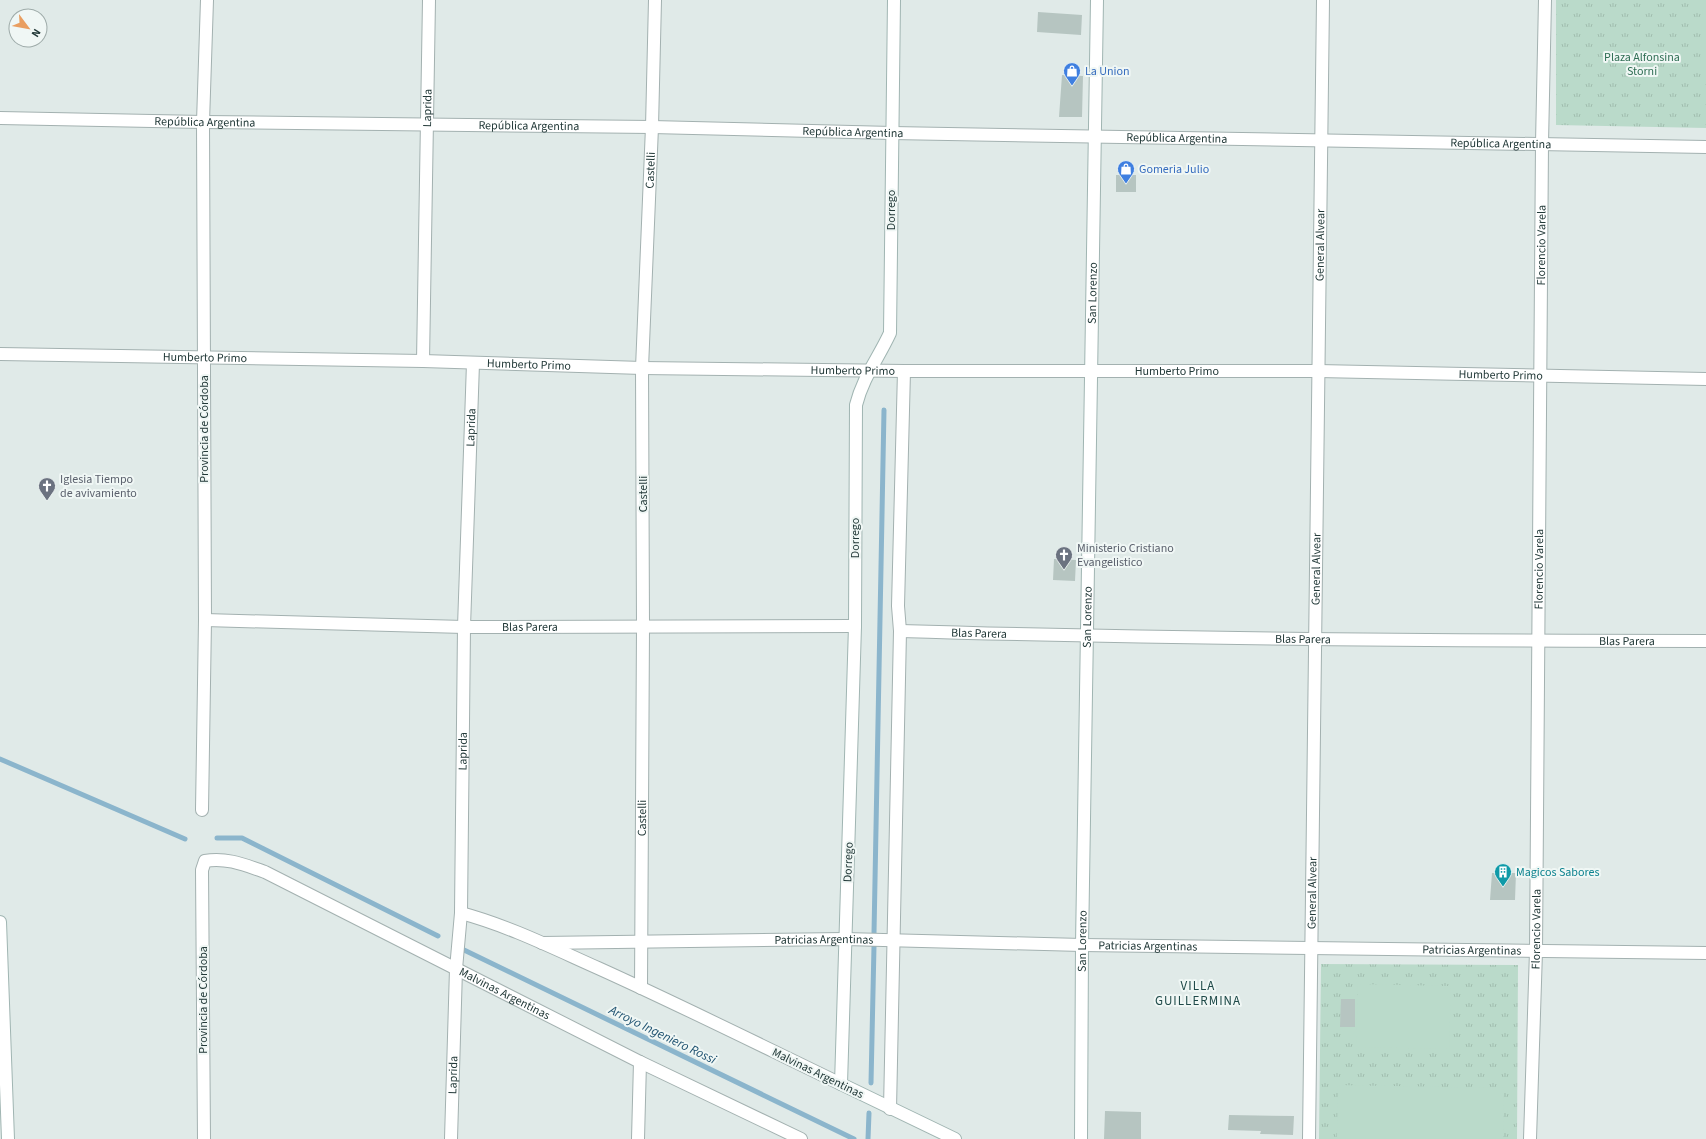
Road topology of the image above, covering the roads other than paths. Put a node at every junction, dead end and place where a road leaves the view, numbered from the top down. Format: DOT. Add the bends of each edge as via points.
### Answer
graph roads {
  1 [pos="207,0"];
  2 [pos="429,0"];
  3 [pos="655,0"];
  4 [pos="894,0"];
  5 [pos="1097,0"];
  6 [pos="1323,0"];
  7 [pos="1545,0"];
  8 [pos="0,118"];
  9 [pos="203,122"];
  10 [pos="428,125"];
  11 [pos="652,127"];
  12 [pos="892,133"];
  13 [pos="1095,136"];
  14 [pos="1320,140"];
  15 [pos="1542,143"];
  16 [pos="1706,147"];
  17 [pos="0,354"];
  18 [pos="203,358"];
  19 [pos="423,360"];
  20 [pos="473,363"];
  21 [pos="642,368"];
  22 [pos="868,370"];
  23 [pos="1092,370"];
  24 [pos="904,371"];
  25 [pos="1318,371"];
  26 [pos="1540,375"];
  27 [pos="1706,379"];
  28 [pos="205,620"];
  29 [pos="855,626"];
  30 [pos="464,627"];
  31 [pos="643,627"];
  32 [pos="900,631"];
  33 [pos="1088,636"];
  34 [pos="1315,640"];
  35 [pos="1706,640"];
  36 [pos="1538,641"];
  37 [pos="202,810"];
  38 [pos="205,861"];
  39 [pos="460,919"];
  40 [pos="0,922"];
  41 [pos="845,939"];
  42 [pos="642,940"];
  43 [pos="894,941"];
  44 [pos="542,943"];
  45 [pos="1082,945"];
  46 [pos="1311,947"];
  47 [pos="1536,951"];
  48 [pos="1706,953"];
  49 [pos="456,969"];
  50 [pos="641,988"];
  51 [pos="640,1062"];
  52 [pos="841,1084"];
  53 [pos="890,1109"];
  54 [pos="8,1139"];
  55 [pos="204,1139"];
  56 [pos="450,1139"];
  57 [pos="638,1139"];
  58 [pos="801,1139"];
  59 [pos="955,1139"];
  60 [pos="1081,1139"];
  61 [pos="1310,1139"];
  62 [pos="1530,1139"];
  1 -- 9 [label="street, Provincia de Córdoba"];
  2 -- 10 [label="street, Laprida"];
  3 -- 11 [label="street, Castelli"];
  4 -- 12 [label="street, Dorrego"];
  5 -- 13 [label="street, San Lorenzo"];
  6 -- 14 [label="street, General Alvear"];
  7 -- 15 [label="street, Florencio Varela"];
  8 -- 9 [label="street, República Argentina"];
  9 -- 10 [label="street, República Argentina"];
  9 -- 18 [label="street, Provincia de Córdoba"];
  10 -- 11 [label="street, República Argentina"];
  10 -- 19 [label="street, Laprida"];
  11 -- 12 [label="street, República Argentina"];
  11 -- 21 [label="street, Castelli"];
  12 -- 13 [label="street, República Argentina"];
  12 -- 22 [label="street, Dorrego" via="890,334"];
  13 -- 14 [label="street, República Argentina"];
  13 -- 23 [label="street, San Lorenzo"];
  14 -- 15 [label="street, República Argentina"];
  14 -- 25 [label="street, General Alvear"];
  15 -- 16 [label="street, República Argentina"];
  15 -- 26 [label="street, Florencio Varela"];
  17 -- 18 [label="street, Humberto Primo"];
  18 -- 19 [label="street, Humberto Primo"];
  18 -- 28 [label="street, Provincia de Córdoba"];
  19 -- 20 [label="street, Humberto Primo"];
  20 -- 21 [label="street, Humberto Primo"];
  20 -- 30 [label="street, Laprida"];
  21 -- 22 [label="street, Humberto Primo"];
  21 -- 31 [label="street, Castelli"];
  22 -- 24 [label="street, Humberto Primo"];
  22 -- 29 [label="street, Dorrego" via="856,405"];
  23 -- 24 [label="street, Humberto Primo"];
  23 -- 25 [label="street, Humberto Primo"];
  23 -- 33 [label="street, San Lorenzo"];
  24 -- 32 [label="street" via="898,606"];
  25 -- 26 [label="street, Humberto Primo"];
  25 -- 34 [label="street, General Alvear"];
  26 -- 27 [label="street, Humberto Primo"];
  26 -- 36 [label="street, Florencio Varela"];
  28 -- 30 [label="street, Blas Parera"];
  28 -- 37 [label="street, Provincia de Córdoba"];
  29 -- 31 [label="street, Blas Parera"];
  29 -- 41 [label="street, Dorrego"];
  30 -- 31 [label="street, Blas Parera"];
  30 -- 39 [label="street, Laprida"];
  31 -- 42 [label="street, Castelli"];
  32 -- 33 [label="street, Blas Parera"];
  32 -- 43 [label="street"];
  33 -- 34 [label="street, Blas Parera"];
  33 -- 45 [label="street, San Lorenzo"];
  34 -- 36 [label="street, Blas Parera"];
  34 -- 46 [label="street, General Alvear"];
  35 -- 36 [label="street, Blas Parera"];
  36 -- 47 [label="street, Florencio Varela"];
  38 -- 49 [label="street, Malvinas Argentinas" via="216,859 238,863 265,872"];
  38 -- 55 [label="street, Provincia de Córdoba" via="202,870"];
  39 -- 44 [label="street, Malvinas Argentinas" via="482,918"];
  39 -- 49 [label="street, Laprida"];
  40 -- 54 [label="street"];
  41 -- 42 [label="street, Patricias Argentinas"];
  41 -- 43 [label="street, Patricias Argentinas"];
  41 -- 52 [label="street, Dorrego"];
  42 -- 44 [label="street, Patricias Argentinas"];
  42 -- 50 [label="street, Castelli"];
  43 -- 45 [label="street, Patricias Argentinas"];
  43 -- 53 [label="street"];
  44 -- 50 [label="street, Malvinas Argentinas"];
  45 -- 46 [label="street, Patricias Argentinas"];
  45 -- 60 [label="street, San Lorenzo"];
  46 -- 47 [label="street, Patricias Argentinas"];
  46 -- 61 [label="street, General Alvear"];
  47 -- 48 [label="street, Patricias Argentinas"];
  47 -- 62 [label="street, Florencio Varela"];
  49 -- 51 [label="street, Malvinas Argentinas"];
  49 -- 56 [label="street, Laprida"];
  50 -- 52 [label="street, Malvinas Argentinas"];
  51 -- 57 [label="street"];
  51 -- 58 [label="street, Malvinas Argentinas"];
  52 -- 53 [label="street, Malvinas Argentinas"];
  53 -- 59 [label="street, Malvinas Argentinas"];
}
